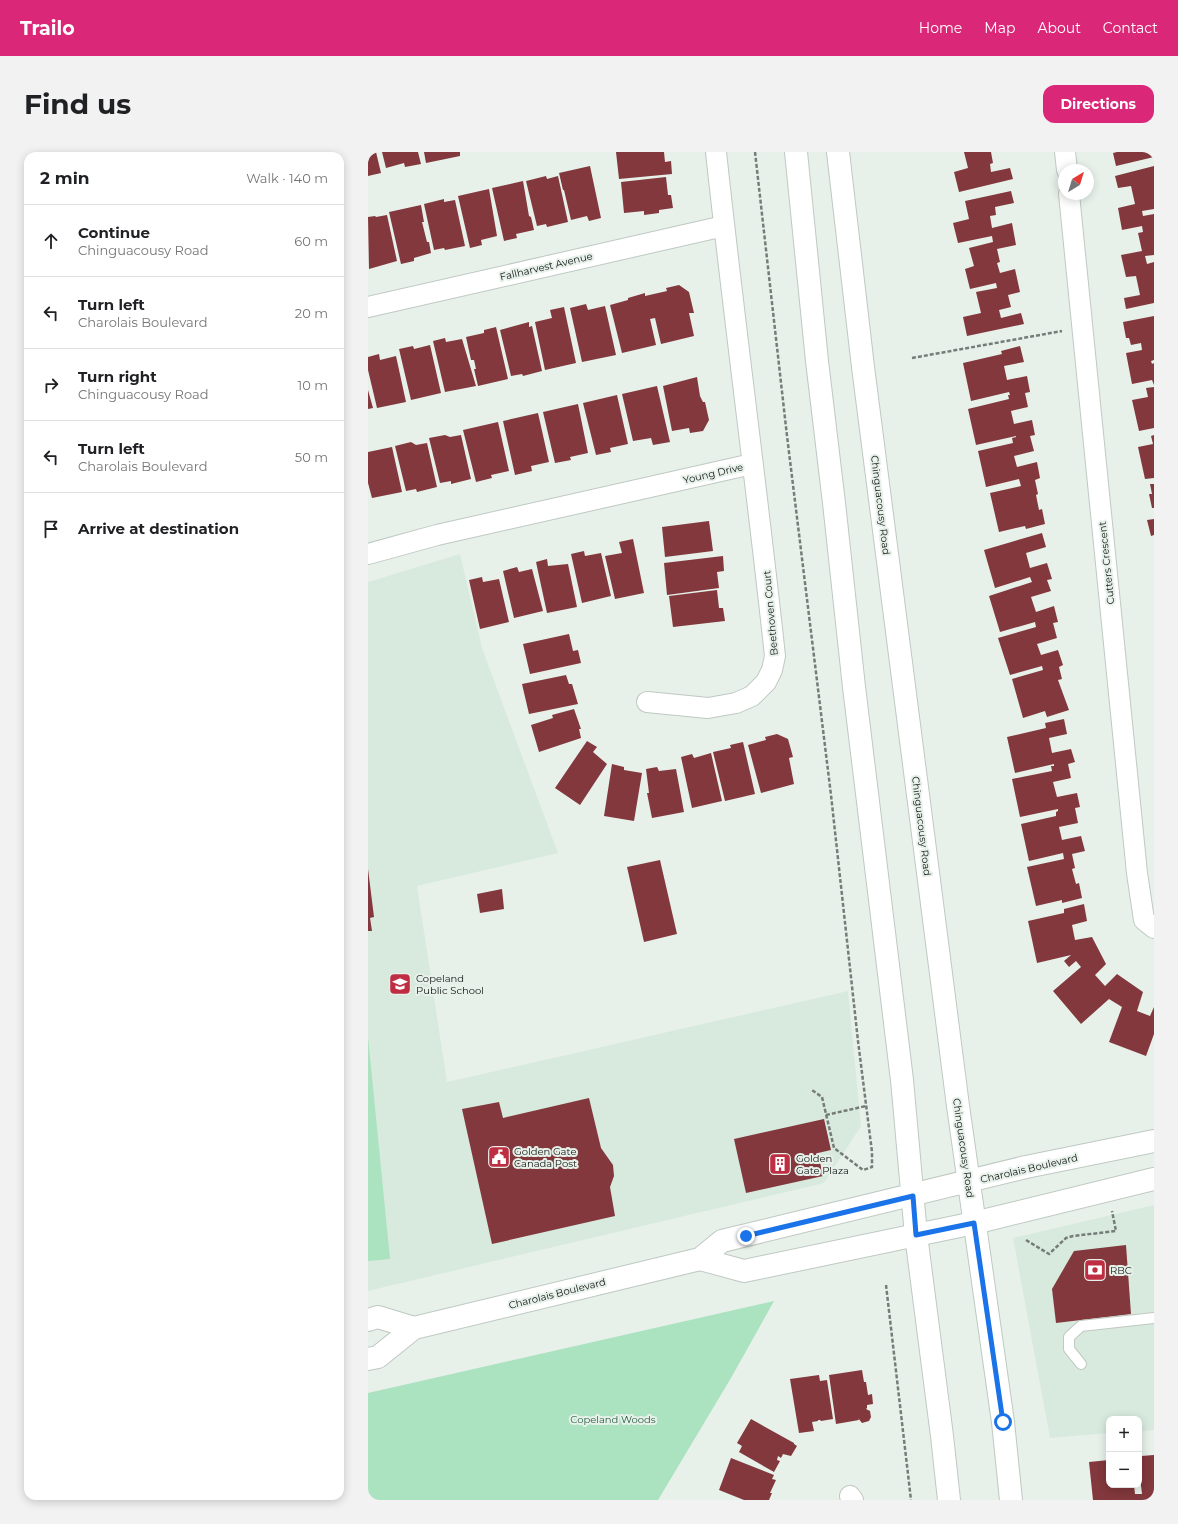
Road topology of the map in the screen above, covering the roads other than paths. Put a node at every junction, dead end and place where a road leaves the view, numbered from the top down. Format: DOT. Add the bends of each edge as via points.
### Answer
graph roads {
  1 [pos="716,152"];
  2 [pos="796,152"];
  3 [pos="838,152"];
  4 [pos="1065,152"];
  5 [pos="1066,164"];
  6 [pos="1070,200"];
  7 [pos="724,226"];
  8 [pos="368,307"];
  9 [pos="752,464"];
  10 [pos="368,554"];
  11 [pos="647,702"];
  12 [pos="1154,928"];
  13 [pos="1154,1142"];
  14 [pos="1154,1179"];
  15 [pos="968,1182"];
  16 [pos="913,1196"];
  17 [pos="974,1223"];
  18 [pos="916,1235"];
  19 [pos="700,1259"];
  20 [pos="1154,1318"];
  21 [pos="368,1320"];
  22 [pos="414,1328"];
  23 [pos="368,1359"];
  24 [pos="1081,1364"];
  25 [pos="949,1500"];
  26 [pos="1011,1500"];
  1 -- 7 [label="street, Young Drive"];
  2 -- 16 [label="main road" via="817,361 902,1080"];
  3 -- 15 [label="main road, Chinguacousy Road" via="863,367"];
  4 -- 5 [label="street"];
  6 -- 12 [label="street, Cutters Crescent" via="1137,873 1144,920"];
  7 -- 8 [label="street, Fallharvest Avenue"];
  7 -- 9 [label="street, Young Drive"];
  9 -- 10 [label="street, Young Drive" via="437,535"];
  9 -- 11 [label="street, Beethoven Court" via="775,656 772,670 766,682 752,696 736,703 708,708"];
  13 -- 15 [label="main road, Charolais Boulevard"];
  14 -- 17 [label="main road, Charolais Boulevard"];
  15 -- 16 [label="main road, Charolais Boulevard"];
  15 -- 17 [label="main road, Chinguacousy Road"];
  16 -- 18 [label="main road"];
  16 -- 19 [label="main road, Charolais Boulevard" via="722,1241"];
  17 -- 18 [label="main road, Charolais Boulevard"];
  17 -- 26 [label="main road, Chinguacousy Road" via="1003,1422"];
  18 -- 19 [label="main road, Charolais Boulevard" via="744,1271"];
  18 -- 25 [label="main road"];
  19 -- 22 [label="main road, Charolais Boulevard"];
  20 -- 24 [label="lane" via="1081,1326 1069,1337 1070,1349"];
  21 -- 22 [label="main road" via="378,1317"];
  22 -- 23 [label="main road, Charolais Boulevard" via="378,1357"];
}
